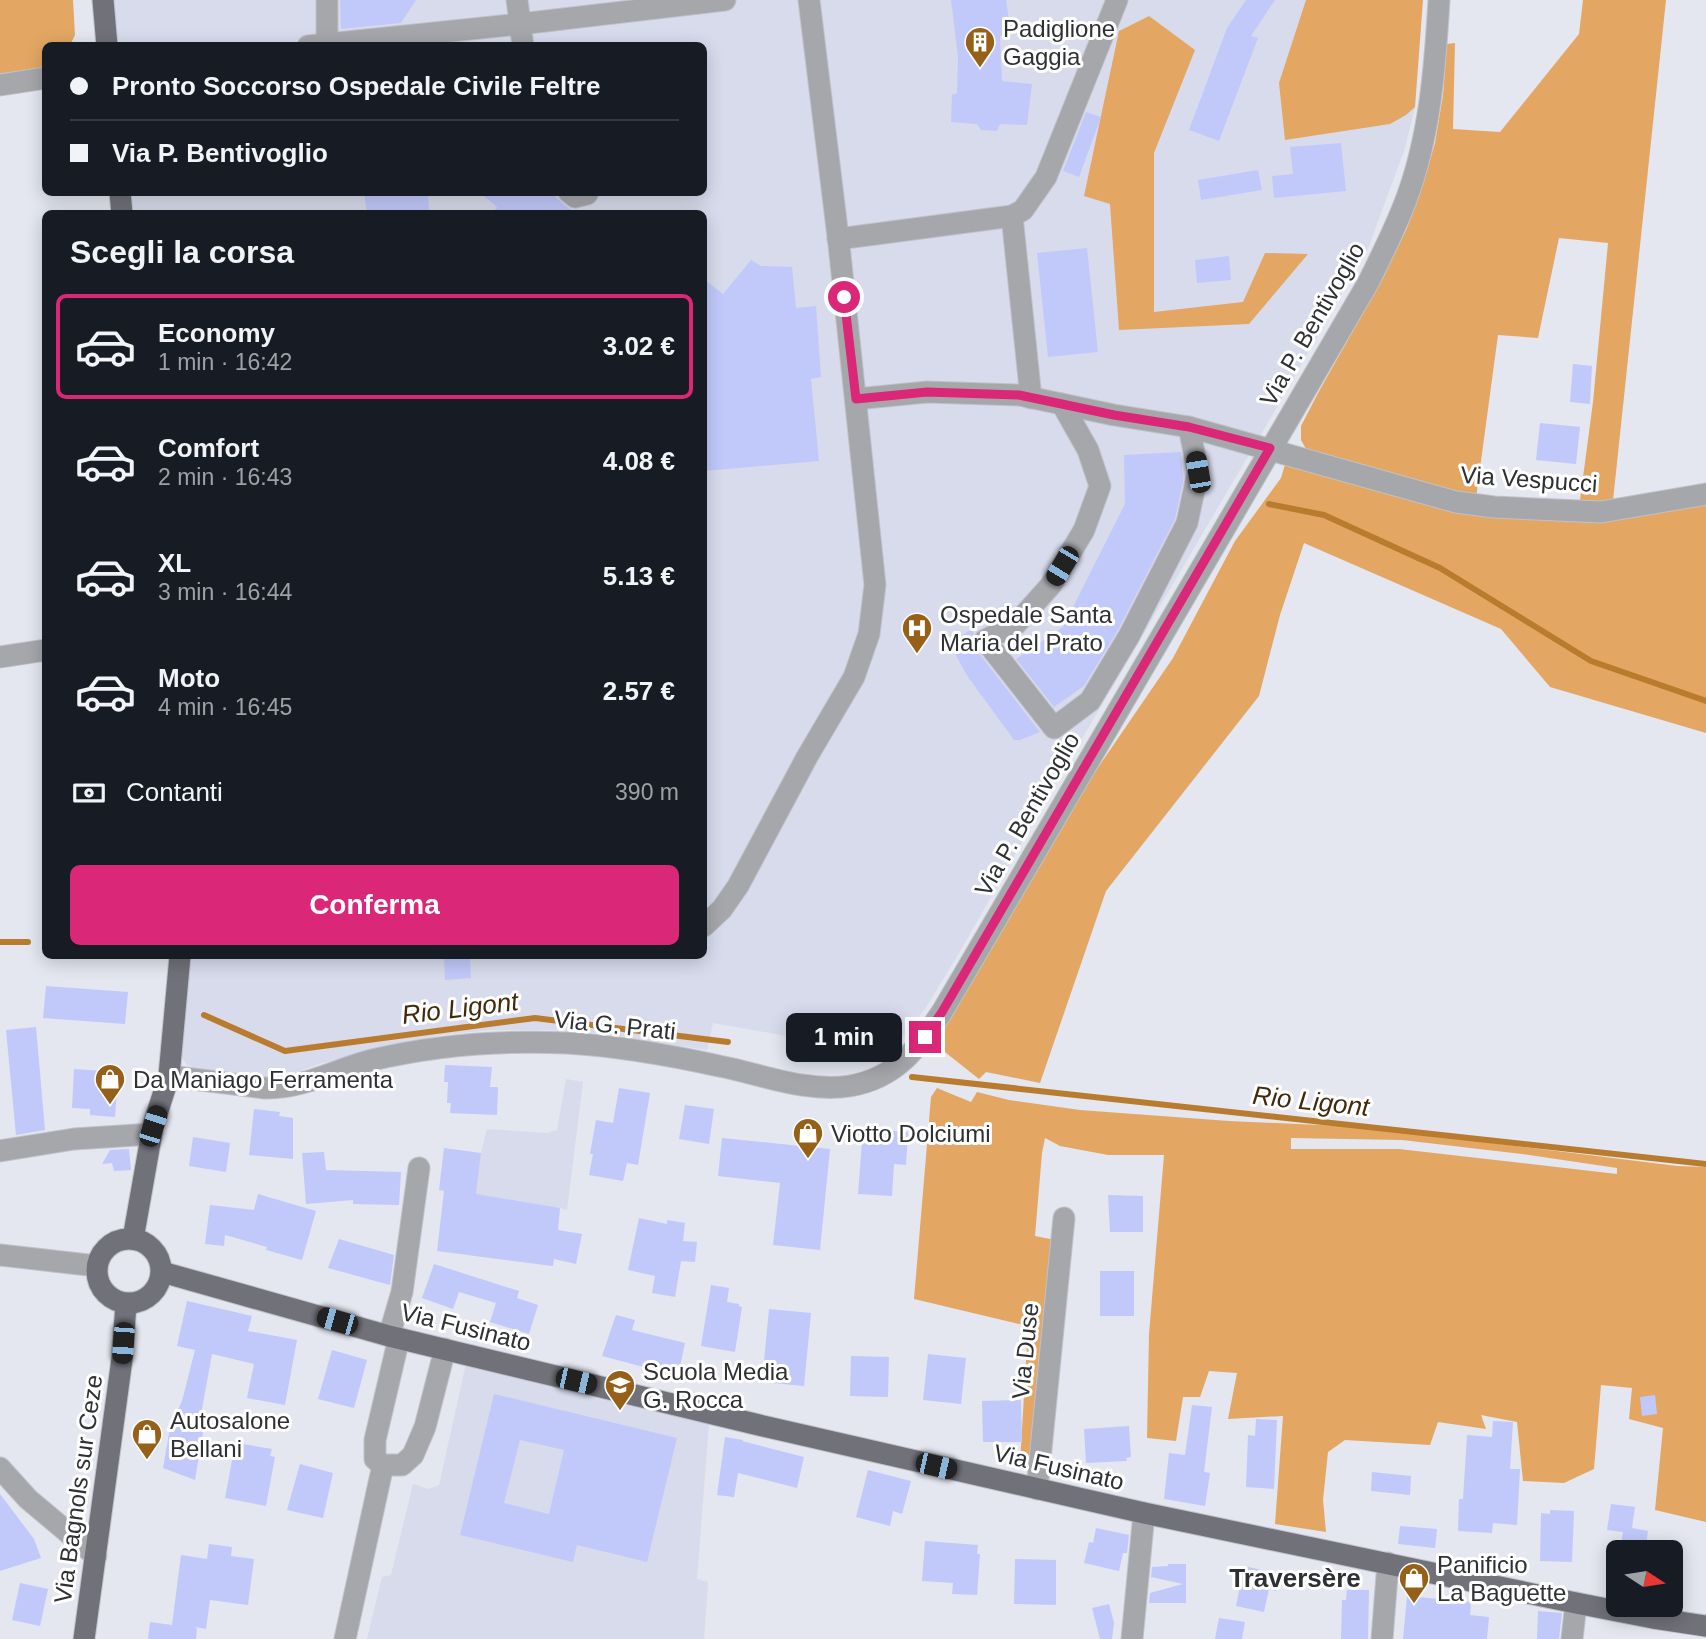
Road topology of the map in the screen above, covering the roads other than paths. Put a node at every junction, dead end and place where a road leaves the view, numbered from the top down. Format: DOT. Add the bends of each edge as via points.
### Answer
graph roads {
  1 [pos="103,0"];
  2 [pos="327,0"];
  3 [pos="517,0"];
  4 [pos="725,0"];
  5 [pos="809,0"];
  6 [pos="1117,0"];
  7 [pos="1439,0"];
  8 [pos="520,24"];
  9 [pos="107,42"];
  10 [pos="318,42"];
  11 [pos="346,42"];
  12 [pos="522,42"];
  13 [pos="42,79"];
  14 [pos="0,85"];
  15 [pos="1012,216"];
  16 [pos="838,239"];
  17 [pos="1031,398"];
  18 [pos="856,399"];
  19 [pos="1062,404"];
  20 [pos="1189,427"];
  21 [pos="1270,448"];
  22 [pos="1706,494"];
  23 [pos="42,651"];
  24 [pos="0,656"];
  25 [pos="707,923"];
  26 [pos="180,959"];
  27 [pos="889,1072"];
  28 [pos="169,1076"];
  29 [pos="152,1134"];
  30 [pos="0,1151"];
  31 [pos="419,1168"];
  32 [pos="1064,1218"];
  33 [pos="133,1239"];
  34 [pos="0,1255"];
  35 [pos="97,1266"];
  36 [pos="162,1272"];
  37 [pos="126,1304"];
  38 [pos="394,1337"];
  39 [pos="445,1349"];
  40 [pos="383,1465"];
  41 [pos="0,1468"];
  42 [pos="1037,1489"];
  43 [pos="1144,1513"];
  44 [pos="96,1556"];
  45 [pos="1388,1563"];
  46 [pos="1576,1603"];
  47 [pos="1706,1626"];
  48 [pos="83,1639"];
  49 [pos="345,1639"];
  50 [pos="1132,1639"];
  51 [pos="1382,1639"];
  52 [pos="1572,1639"];
  1 -- 9 [label="main road"];
  2 -- 10 [label="street"];
  3 -- 8 [label="street"];
  4 -- 8 [label="street"];
  5 -- 16 [label="street"];
  6 -- 15 [label="street" via="1046,177 1023,210"];
  7 -- 21 [label="street, Via P. Bentivoglio" via="1430,106 1407,198 1368,283"];
  8 -- 11 [label="street"];
  8 -- 12 [label="street"];
  13 -- 14 [label="street"];
  15 -- 16 [label="street"];
  15 -- 17 [label="street"];
  16 -- 18 [label="street"];
  17 -- 18 [label="street, Via Vespucci" via="927,392"];
  17 -- 19 [label="street, Via Vespucci"];
  18 -- 25 [label="street" via="875,585 869,634 854,677 738,886"];
  19 -- 20 [label="street, Via Vespucci"];
  19 -- 20 [label="street" via="1088,450 1100,486 1084,530 1051,585 1016,624 985,640 1054,728 1090,701 1188,523 1198,472"];
  20 -- 21 [label="street, Via Vespucci"];
  21 -- 22 [label="street, Via Vespucci" via="1456,502 1494,507 1601,512"];
  21 -- 27 [label="street, Via P. Bentivoglio" via="942,1012 915,1050"];
  23 -- 24 [label="street"];
  26 -- 28 [label="main road"];
  27 -- 28 [label="street, Via G. Prati" via="850,1086 818,1086 628,1050 519,1042 404,1054 278,1089"];
  28 -- 29 [label="main road"];
  29 -- 30 [label="street" via="74,1139"];
  29 -- 33 [label="main road"];
  31 -- 38 [label="street"];
  32 -- 42 [label="street, Via Duse"];
  33 -- 35 [label="main road" via="114,1242"];
  33 -- 36 [label="main road" via="150,1246"];
  34 -- 35 [label="street"];
  35 -- 37 [label="main road" via="100,1287"];
  36 -- 37 [label="main road" via="155,1292"];
  36 -- 38 [label="main road, Via Fusinato"];
  37 -- 44 [label="main road, Via Bagnols sur Ceze"];
  38 -- 39 [label="main road, Via Fusinato"];
  38 -- 40 [label="street" via="375,1440 376,1459"];
  39 -- 40 [label="street" via="413,1455 402,1465"];
  39 -- 42 [label="main road, Via Fusinato"];
  40 -- 49 [label="street"];
  41 -- 44 [label="street" via="28,1499"];
  42 -- 43 [label="main road, Via Fusinato"];
  43 -- 45 [label="main road, Via Fusinato"];
  43 -- 50 [label="street"];
  44 -- 48 [label="main road, Via Bagnols sur Ceze"];
  45 -- 46 [label="main road, Via Fusinato"];
  45 -- 51 [label="street"];
  46 -- 47 [label="main road, Via Fusinato"];
  46 -- 52 [label="street"];
}
